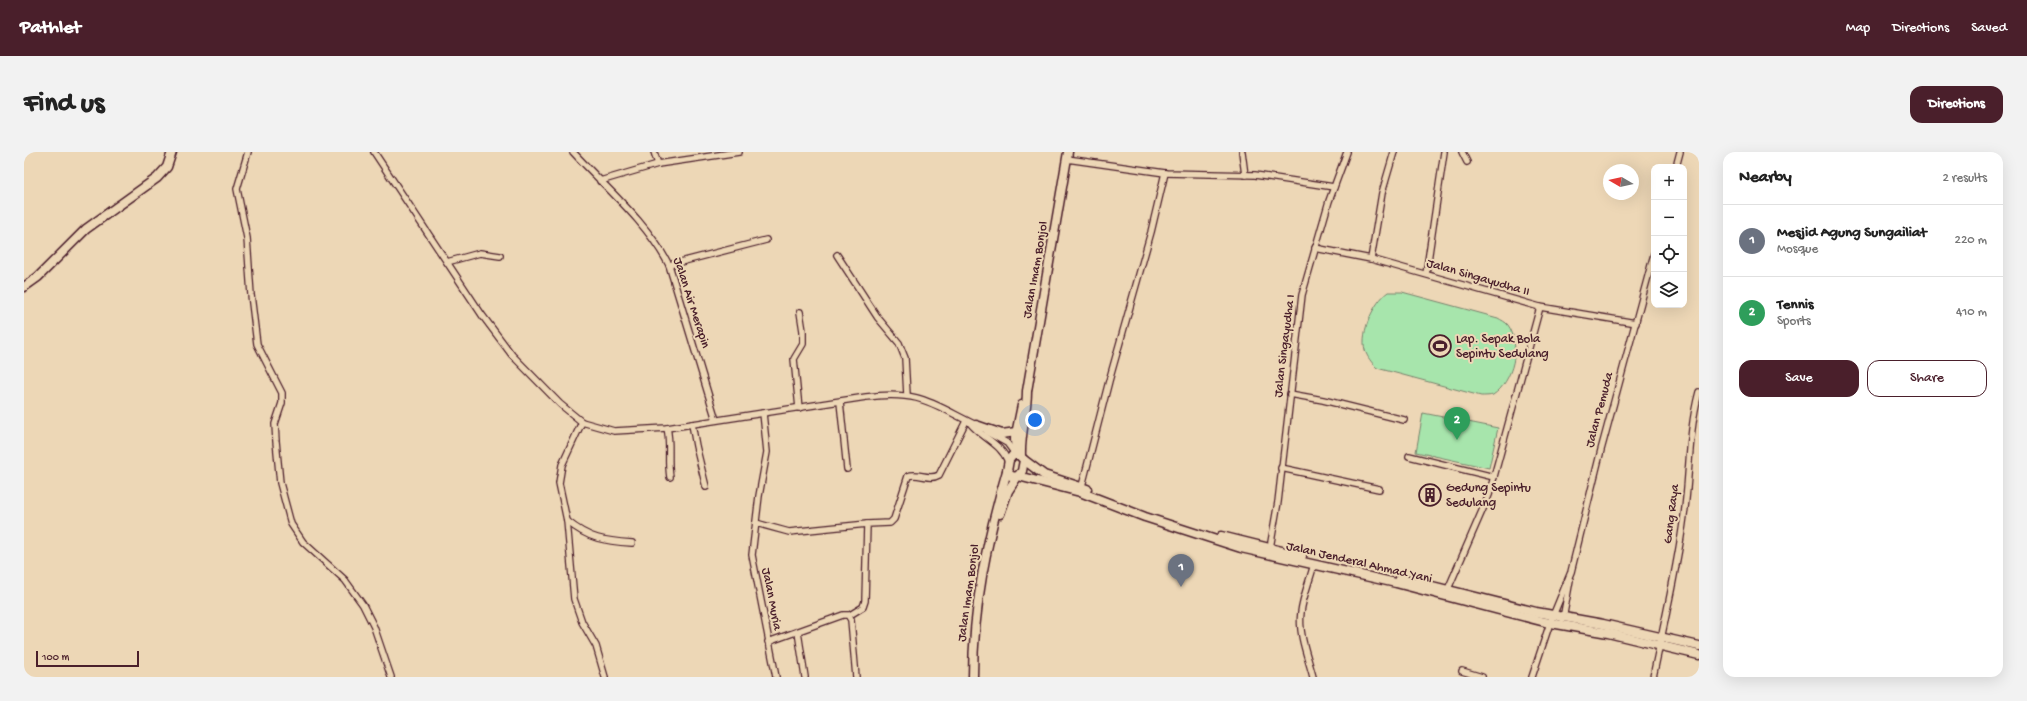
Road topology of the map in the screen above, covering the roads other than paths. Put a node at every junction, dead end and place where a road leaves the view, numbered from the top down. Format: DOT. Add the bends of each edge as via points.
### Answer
graph roads {
  1 [pos="172,152"];
  2 [pos="248,152"];
  3 [pos="374,152"];
  4 [pos="573,152"];
  5 [pos="654,152"];
  6 [pos="739,152"];
  7 [pos="1242,152"];
  8 [pos="1347,152"];
  9 [pos="1394,152"];
  10 [pos="1444,152"];
  11 [pos="1462,152"];
  12 [pos="1680,152"];
  13 [pos="1068,156"];
  14 [pos="1466,162"];
  15 [pos="658,164"];
  16 [pos="1677,164"];
  17 [pos="1164,173"];
  18 [pos="1245,175"];
  19 [pos="600,181"];
  20 [pos="1334,187"];
  21 [pos="766,240"];
  22 [pos="1315,248"];
  23 [pos="500,256"];
  24 [pos="837,256"];
  25 [pos="1371,259"];
  26 [pos="447,262"];
  27 [pos="669,265"];
  28 [pos="1651,266"];
  29 [pos="1426,274"];
  30 [pos="24,287"];
  31 [pos="1540,307"];
  32 [pos="800,312"];
  33 [pos="1636,323"];
  34 [pos="1027,391"];
  35 [pos="1699,392"];
  36 [pos="1290,394"];
  37 [pos="907,395"];
  38 [pos="840,402"];
  39 [pos="799,408"];
  40 [pos="763,413"];
  41 [pos="716,420"];
  42 [pos="1404,420"];
  43 [pos="582,422"];
  44 [pos="971,423"];
  45 [pos="692,424"];
  46 [pos="667,428"];
  47 [pos="1016,432"];
  48 [pos="1019,456"];
  49 [pos="1409,456"];
  50 [pos="1008,462"];
  51 [pos="1281,468"];
  52 [pos="847,469"];
  53 [pos="1007,471"];
  54 [pos="1017,476"];
  55 [pos="670,477"];
  56 [pos="1494,477"];
  57 [pos="706,487"];
  58 [pos="1379,489"];
  59 [pos="1081,490"];
  60 [pos="567,521"];
  61 [pos="756,523"];
  62 [pos="867,524"];
  63 [pos="989,537"];
  64 [pos="632,543"];
  65 [pos="1270,548"];
  66 [pos="1314,564"];
  67 [pos="1571,572"];
  68 [pos="1448,590"];
  69 [pos="1554,614"];
  70 [pos="850,615"];
  71 [pos="1563,621"];
  72 [pos="1550,623"];
  73 [pos="798,632"];
  74 [pos="768,642"];
  75 [pos="1661,642"];
  76 [pos="1699,646"];
  77 [pos="1699,655"];
  78 [pos="1462,671"];
  79 [pos="391,677"];
  80 [pos="605,677"];
  81 [pos="776,677"];
  82 [pos="805,677"];
  83 [pos="856,677"];
  84 [pos="973,677"];
  85 [pos="1313,677"];
  86 [pos="1482,677"];
  87 [pos="1532,677"];
  88 [pos="1653,677"];
  1 -- 30 [label="main road" via="167,167 157,178 86,229 38,277"];
  2 -- 79 [label="street" via="237,189 247,238 257,344 282,392 282,403 275,424 278,465 286,507 296,534 337,571 363,604 374,627"];
  3 -- 26 [label="street"];
  4 -- 19 [label="street, Jalan Air Merapin"];
  5 -- 15 [label="street"];
  6 -- 15 [label="street"];
  7 -- 18 [label="street"];
  8 -- 20 [label="street, Jalan Singayudha I"];
  9 -- 25 [label="street" via="1382,193"];
  10 -- 29 [label="street"];
  11 -- 14 [label="street"];
  12 -- 16 [label="street"];
  13 -- 17 [label="street"];
  13 -- 34 [label="main road, Jalan Imam Bonjol"];
  15 -- 19 [label="street"];
  17 -- 18 [label="street"];
  17 -- 59 [label="street" via="1151,232"];
  18 -- 20 [label="street"];
  19 -- 27 [label="street, Jalan Air Merapin" via="649,231"];
  20 -- 22 [label="street, Jalan Singayudha I"];
  21 -- 27 [label="street"];
  22 -- 25 [label="street, Jalan Singayudha II"];
  22 -- 36 [label="street, Jalan Singayudha I" via="1302,295"];
  23 -- 26 [label="street" via="480,253"];
  24 -- 37 [label="street" via="902,350 906,366"];
  25 -- 29 [label="street, Jalan Singayudha II"];
  26 -- 43 [label="street" via="482,315 521,366"];
  27 -- 41 [label="street, Jalan Air Merapin"];
  28 -- 33 [label="street, Jalan Pemuda"];
  29 -- 31 [label="street, Jalan Singayudha II"];
  31 -- 33 [label="street, Jalan Singayudha II"];
  31 -- 56 [label="street"];
  32 -- 39 [label="street" via="803,344 794,359"];
  33 -- 67 [label="street, Jalan Pemuda"];
  34 -- 47 [label="main road, Jalan Imam Bonjol"];
  34 -- 48 [label="main road, Jalan Imam Bonjol"];
  35 -- 75 [label="street, Gang Raya" via="1690,435 1682,534"];
  36 -- 42 [label="street"];
  36 -- 51 [label="street, Jalan Singayudha I"];
  37 -- 38 [label="street" via="882,395"];
  37 -- 44 [label="street" via="932,402"];
  38 -- 39 [label="street"];
  38 -- 52 [label="street"];
  39 -- 40 [label="street"];
  40 -- 41 [label="street"];
  40 -- 61 [label="street, Jalan Muria" via="767,452"];
  41 -- 45 [label="street"];
  43 -- 46 [label="street" via="604,429 638,431"];
  43 -- 60 [label="street" via="558,477"];
  44 -- 47 [label="main road" via="1002,434"];
  44 -- 48 [label="street" via="1007,443"];
  44 -- 50 [label="street" via="997,445"];
  44 -- 62 [label="street" via="939,475 932,478 908,476 894,519 890,523"];
  45 -- 46 [label="street"];
  45 -- 57 [label="street"];
  46 -- 55 [label="street" via="667,463"];
  47 -- 48 [label="main road, Jalan Imam Bonjol"];
  48 -- 50 [label="main road"];
  48 -- 54 [label="main road, Jalan Imam Bonjol" via="1022,471"];
  48 -- 59 [label="main road, Jalan Jenderal Ahmad Yani" via="1044,475"];
  49 -- 56 [label="street"];
  50 -- 53 [label="main road, Jalan Imam Bonjol"];
  51 -- 58 [label="street"];
  51 -- 65 [label="street, Jalan Singayudha I" via="1276,522"];
  53 -- 54 [label="main road, Jalan Jenderal Ahmad Yani" via="1011,476"];
  53 -- 63 [label="main road, Jalan Imam Bonjol"];
  54 -- 59 [label="main road, Jalan Jenderal Ahmad Yani"];
  54 -- 63 [label="main road, Jalan Imam Bonjol"];
  56 -- 68 [label="street" via="1489,495"];
  59 -- 65 [label="main road, Jalan Jenderal Ahmad Yani" via="1202,530"];
  59 -- 66 [label="main road, Jalan Jenderal Ahmad Yani" via="1145,517 1241,548"];
  60 -- 64 [label="street" via="593,538"];
  60 -- 80 [label="street" via="574,599 582,622 596,646"];
  61 -- 62 [label="street" via="789,532"];
  61 -- 74 [label="street, Jalan Muria" via="752,546 753,564"];
  62 -- 70 [label="street" via="865,601 863,607"];
  63 -- 84 [label="main road, Jalan Imam Bonjol" via="976,611"];
  65 -- 68 [label="main road, Jalan Jenderal Ahmad Yani"];
  66 -- 72 [label="main road, Jalan Jenderal Ahmad Yani"];
  66 -- 85 [label="street" via="1300,620 1302,638"];
  67 -- 69 [label="street, Jalan Pemuda"];
  67 -- 71 [label="street, Jalan Pemuda"];
  68 -- 69 [label="main road, Jalan Jenderal Ahmad Yani" via="1536,612"];
  69 -- 71 [label="main road, Jalan Jenderal Ahmad Yani"];
  69 -- 72 [label="street, Jalan Pemuda"];
  70 -- 73 [label="street, Jalan Muria" via="843,615"];
  70 -- 83 [label="street"];
  71 -- 72 [label="main road, Jalan Jenderal Ahmad Yani"];
  71 -- 75 [label="main road, Jalan Jenderal Ahmad Yani"];
  72 -- 87 [label="street, Jalan Pemuda"];
  73 -- 74 [label="street, Jalan Muria"];
  73 -- 82 [label="street"];
  74 -- 81 [label="street"];
  75 -- 76 [label="main road, Jalan Jenderal Ahmad Yani"];
  75 -- 77 [label="main road, Jalan Jenderal Ahmad Yani"];
  75 -- 88 [label="street, Gang Raya"];
  78 -- 86 [label="street"];
}
